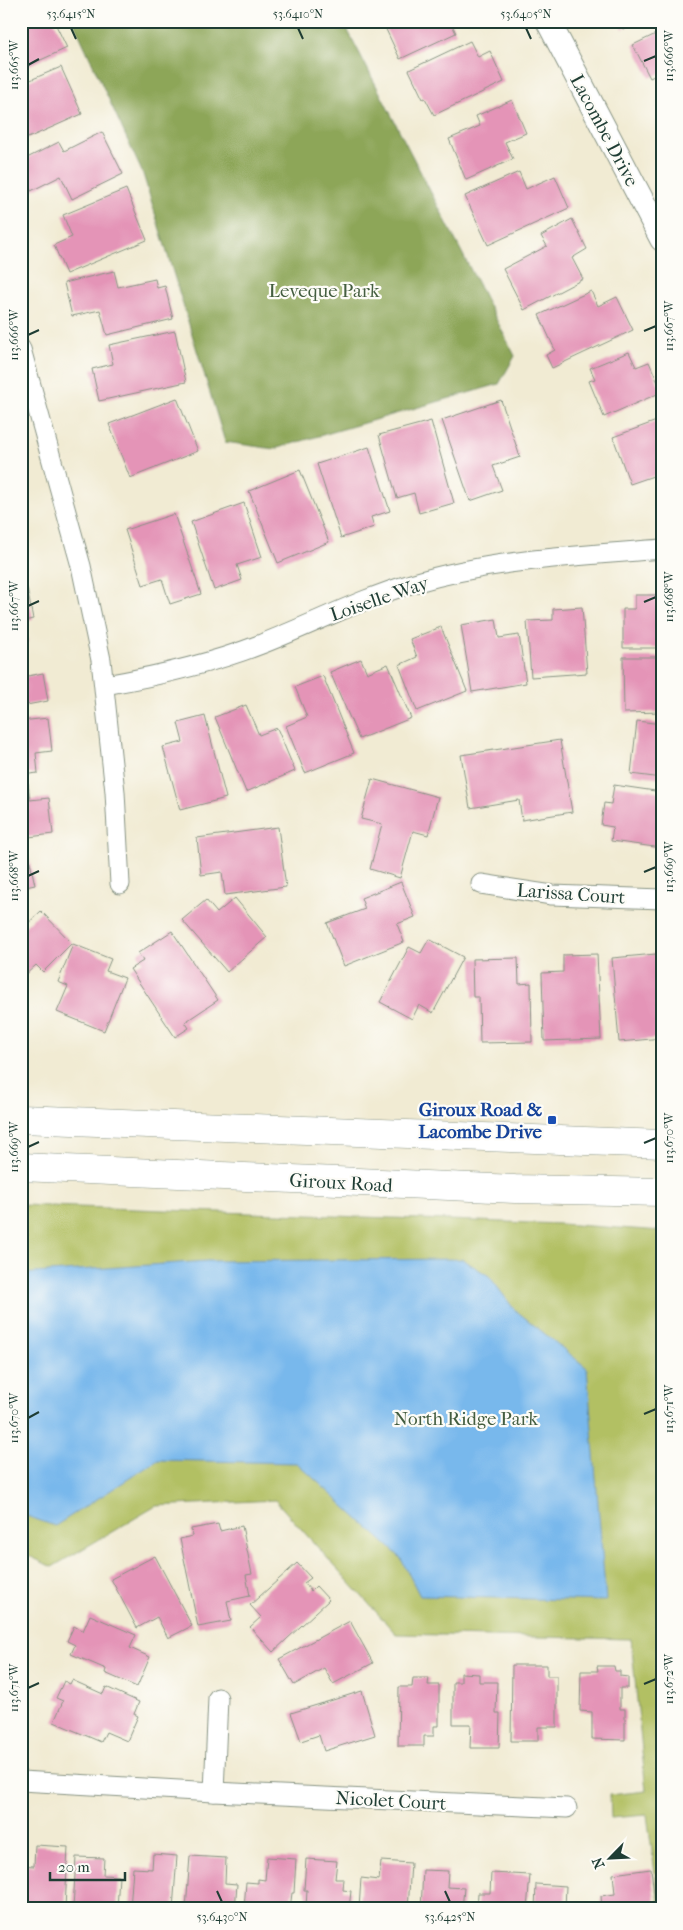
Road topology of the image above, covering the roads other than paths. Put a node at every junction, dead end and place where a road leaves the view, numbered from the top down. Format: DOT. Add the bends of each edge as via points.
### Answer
graph roads {
  1 [pos="548,21"];
  2 [pos="662,238"];
  3 [pos="21,349"];
  4 [pos="662,549"];
  5 [pos="105,685"];
  6 [pos="120,884"];
  7 [pos="481,884"];
  8 [pos="662,899"];
  9 [pos="21,1119"];
  10 [pos="662,1144"];
  11 [pos="21,1167"];
  12 [pos="662,1192"];
  13 [pos="218,1698"];
  14 [pos="21,1780"];
  15 [pos="214,1792"];
  16 [pos="567,1808"];
  1 -- 2 [label="street, Lacombe Drive"];
  3 -- 5 [label="street" via="81,566"];
  4 -- 5 [label="street, Loiselle Way" via="503,565 416,583 236,653 156,676"];
  5 -- 6 [label="street"];
  7 -- 8 [label="street, Larissa Court" via="552,895"];
  9 -- 10 [label="main road"];
  11 -- 12 [label="main road, Giroux Road" via="515,1190"];
  13 -- 15 [label="street"];
  14 -- 15 [label="street, Nicolet Court"];
  15 -- 16 [label="street, Nicolet Court"];
}
